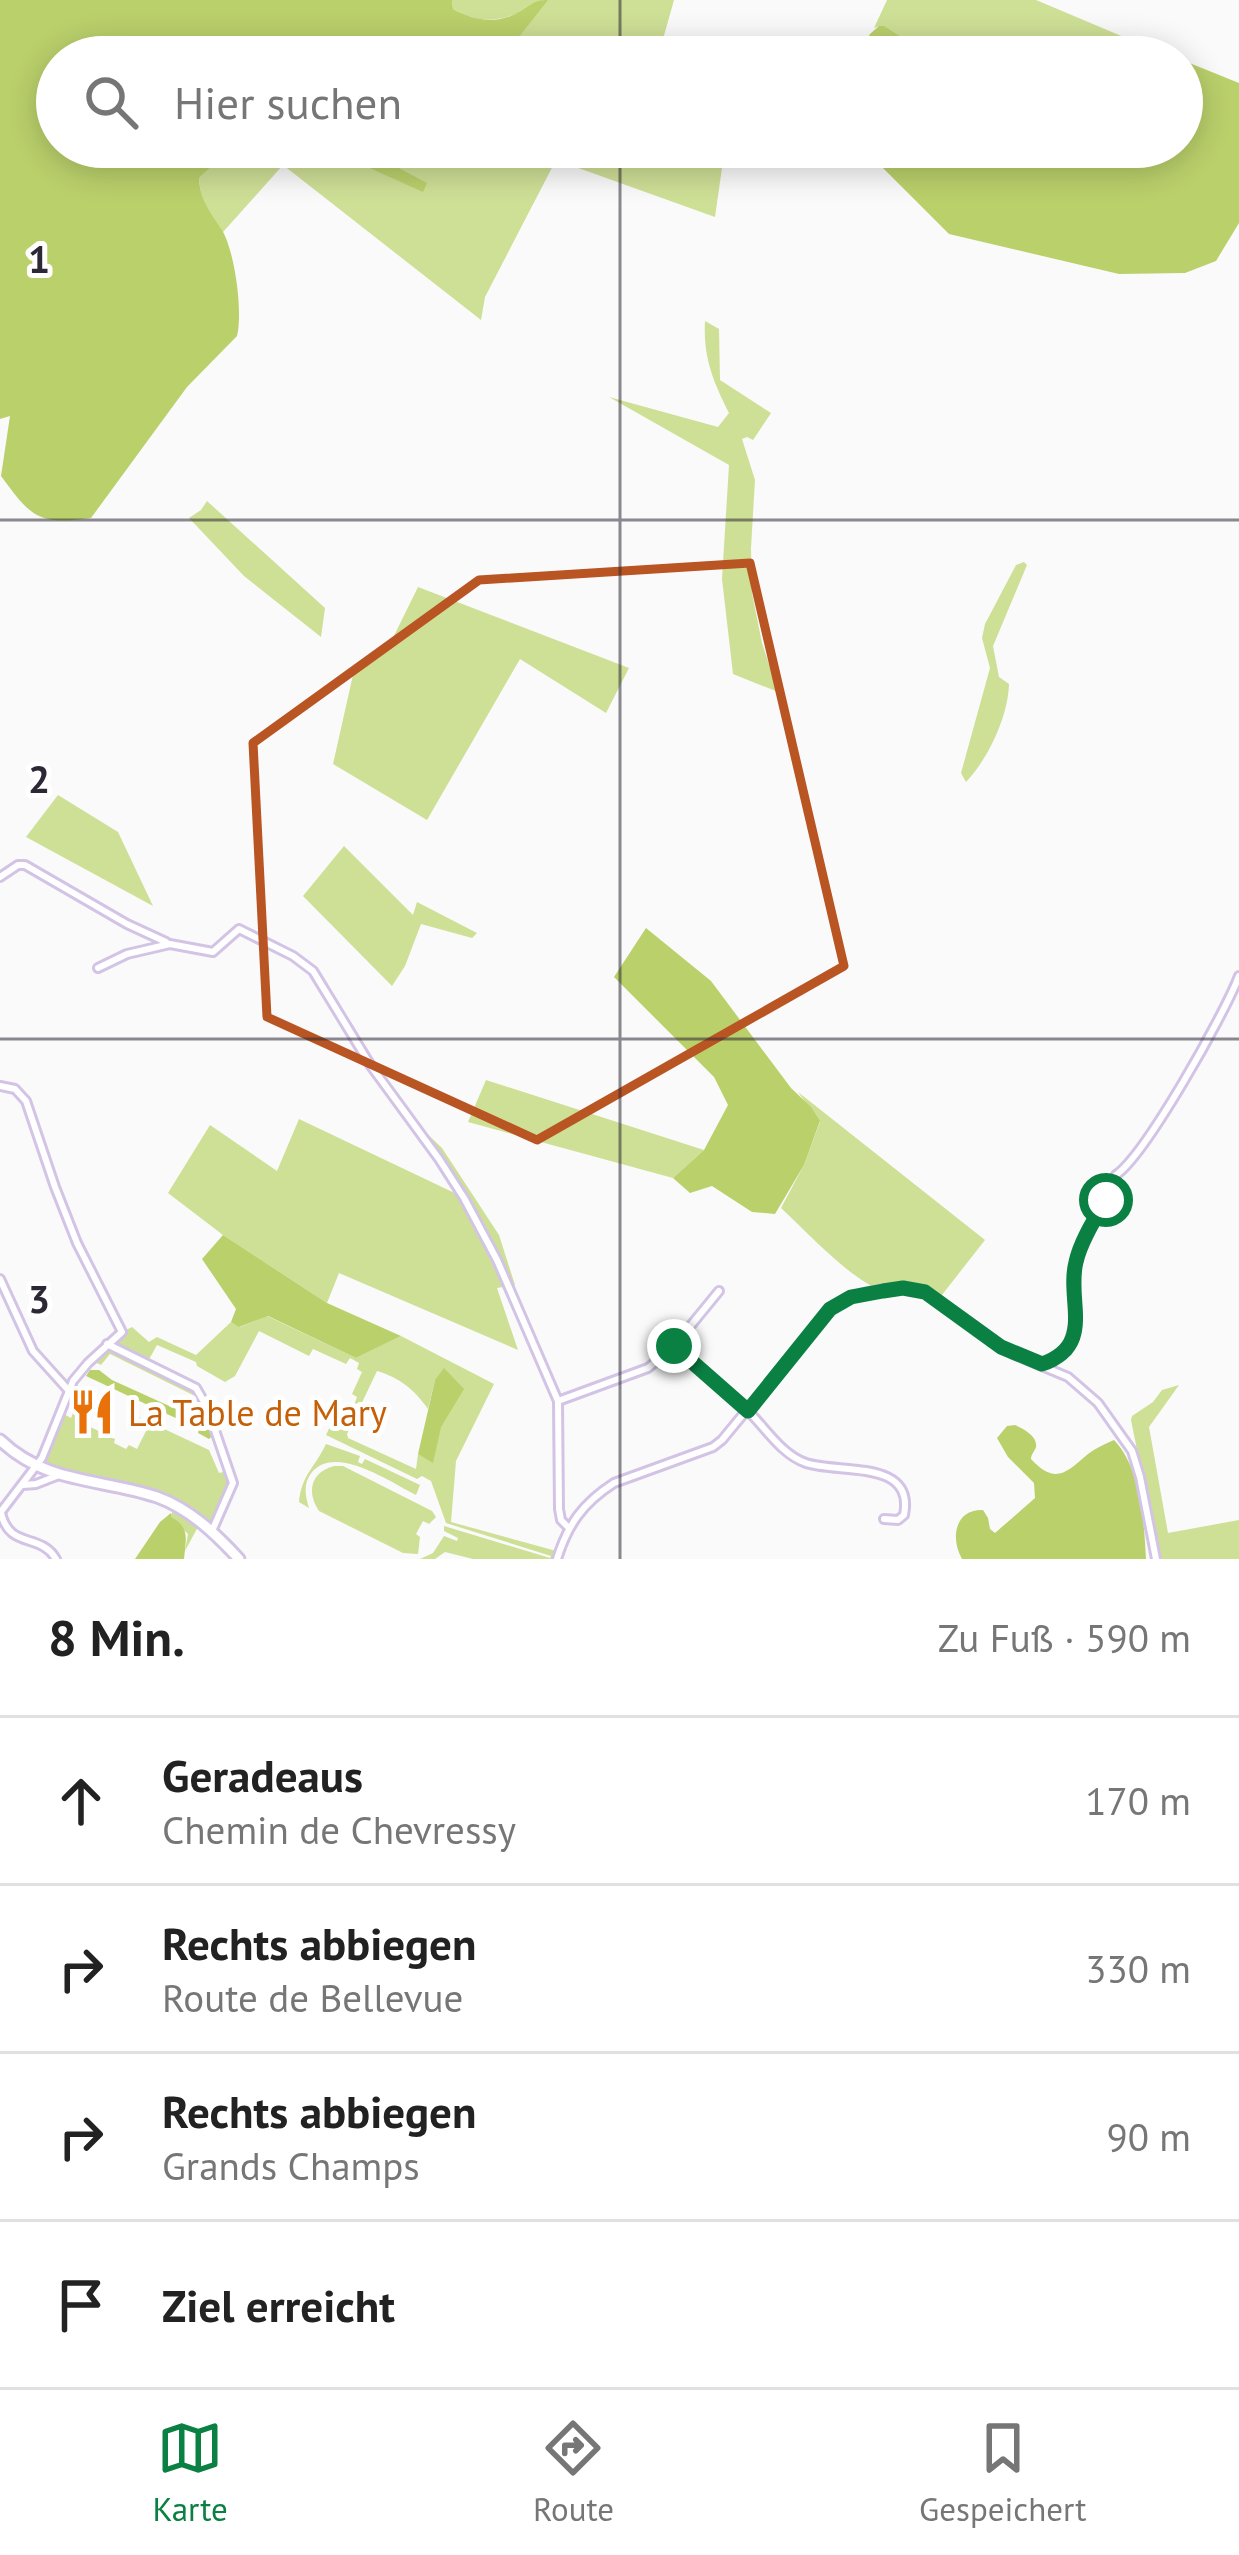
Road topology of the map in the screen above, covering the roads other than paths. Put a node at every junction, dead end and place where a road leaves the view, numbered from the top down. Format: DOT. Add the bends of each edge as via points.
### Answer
graph roads {
  1 [pos="0,877"];
  2 [pos="170,944"];
  3 [pos="98,968"];
  4 [pos="1239,976"];
  5 [pos="0,1086"];
  6 [pos="0,1279"];
  7 [pos="719,1291"];
  8 [pos="107,1344"];
  9 [pos="674,1346"];
  10 [pos="1042,1364"];
  11 [pos="70,1393"];
  12 [pos="557,1401"];
  13 [pos="748,1411"];
  14 [pos="0,1440"];
  15 [pos="36,1467"];
  16 [pos="60,1475"];
  17 [pos="23,1485"];
  18 [pos="1,1513"];
  19 [pos="884,1519"];
  20 [pos="568,1527"];
  21 [pos="212,1532"];
  22 [pos="56,1559"];
  23 [pos="239,1559"];
  24 [pos="557,1559"];
  25 [pos="1156,1559"];
  1 -- 2 [label="street" via="25,865"];
  2 -- 3 [label="street"];
  2 -- 12 [label="street" via="213,952 239,929 313,971 464,1198"];
  4 -- 10 [label="street" via="1161,1115 1116,1175 1076,1261 1070,1341"];
  5 -- 8 [label="street" via="16,1089 30,1109 77,1243 122,1332"];
  6 -- 11 [label="street" via="33,1351"];
  7 -- 9 [label="street"];
  8 -- 11 [label="street"];
  8 -- 21 [label="street" via="202,1395 232,1484"];
  9 -- 12 [label="street" via="640,1372"];
  9 -- 13 [label="street"];
  10 -- 13 [label="street" via="1001,1347 925,1292 883,1291 830,1309"];
  10 -- 25 [label="street" via="1090,1394 1128,1444"];
  11 -- 15 [label="street"];
  12 -- 20 [label="street" via="559,1509"];
  13 -- 19 [label="street" via="799,1460 896,1481 904,1515"];
  13 -- 20 [label="street" via="718,1444 608,1487"];
  14 -- 15 [label="street"];
  15 -- 16 [label="street"];
  15 -- 17 [label="street"];
  16 -- 17 [label="street"];
  16 -- 21 [label="street" via="163,1499"];
  17 -- 18 [label="street"];
  18 -- 22 [label="street" via="12,1535"];
  20 -- 24 [label="street"];
  21 -- 23 [label="street"];
}
